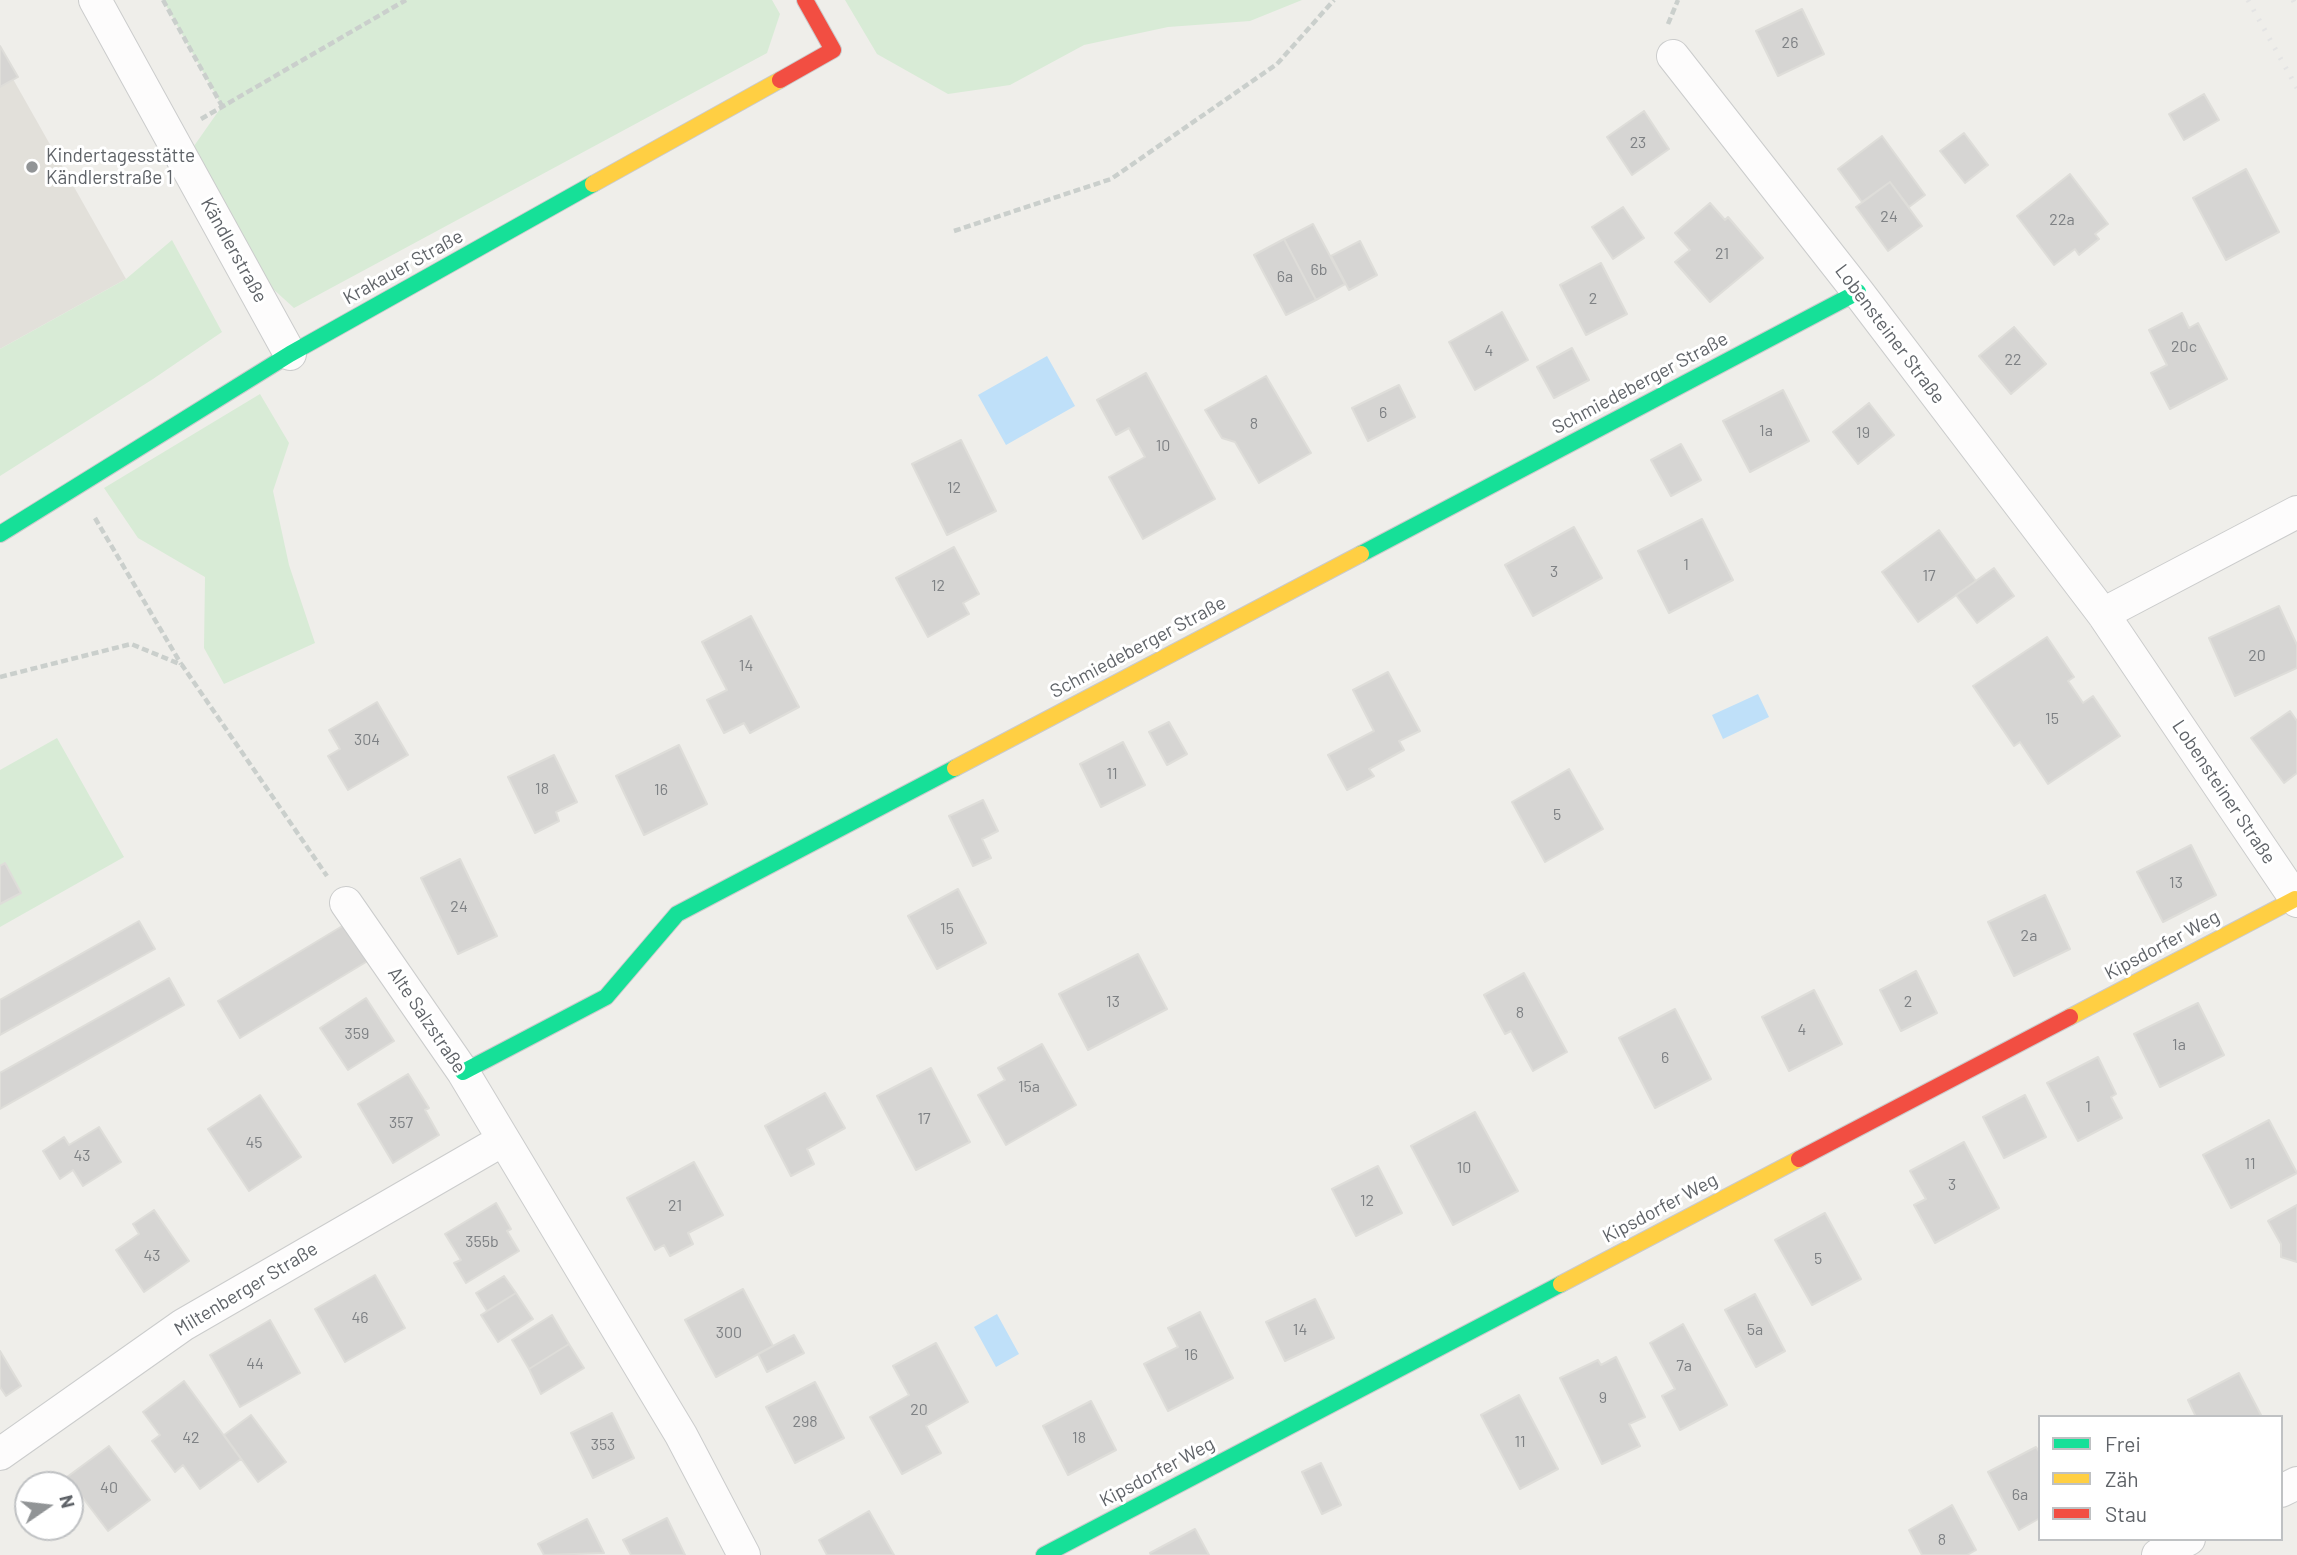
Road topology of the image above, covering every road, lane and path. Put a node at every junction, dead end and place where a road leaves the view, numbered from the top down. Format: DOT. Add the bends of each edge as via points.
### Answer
graph roads {
  1 [pos="95,0"];
  2 [pos="163,0"];
  3 [pos="406,0"];
  4 [pos="805,0"];
  5 [pos="1334,0"];
  6 [pos="1673,56"];
  7 [pos="222,106"];
  8 [pos="171,136"];
  9 [pos="954,230"];
  10 [pos="1858,292"];
  11 [pos="290,354"];
  12 [pos="76,485"];
  13 [pos="2297,512"];
  14 [pos="0,534"];
  15 [pos="2103,614"];
  16 [pos="182,665"];
  17 [pos="0,677"];
  18 [pos="2296,900"];
  19 [pos="346,903"];
  20 [pos="463,1072"];
  21 [pos="503,1140"];
  22 [pos="0,1454"];
  23 [pos="2185,1541"];
  24 [pos="744,1555"];
  25 [pos="1044,1555"];
  26 [pos="2158,1555"];
  1 -- 8 [label="street, Kändlerstraße"];
  2 -- 7 [label="path"];
  3 -- 7 [label="path"];
  4 -- 11 [label="street, Krakauer Straße" via="833,50"];
  5 -- 9 [label="path" via="1277,64 1111,178"];
  6 -- 10 [label="street, Lobensteiner Straße"];
  7 -- 8 [label="path"];
  8 -- 11 [label="street, Kändlerstraße"];
  10 -- 15 [label="street, Lobensteiner Straße"];
  10 -- 20 [label="street, Schmiedeberger Straße" via="677,914 606,997"];
  11 -- 12 [label="street, Krakauer Straße"];
  12 -- 14 [label="street, Krakauer Straße"];
  12 -- 16 [label="path"];
  13 -- 15 [label="street"];
  15 -- 18 [label="street, Lobensteiner Straße"];
  16 -- 17 [label="path" via="131,644"];
  16 -- 19 [label="path"];
  18 -- 25 [label="street, Kipsdorfer Weg"];
  19 -- 20 [label="street, Alte Salzstraße"];
  20 -- 21 [label="street, Alte Salzstraße"];
  21 -- 22 [label="street, Miltenberger Straße" via="183,1325"];
  21 -- 24 [label="street, Alte Salzstraße" via="681,1435"];
  23 -- 26 [label="street"];
}
